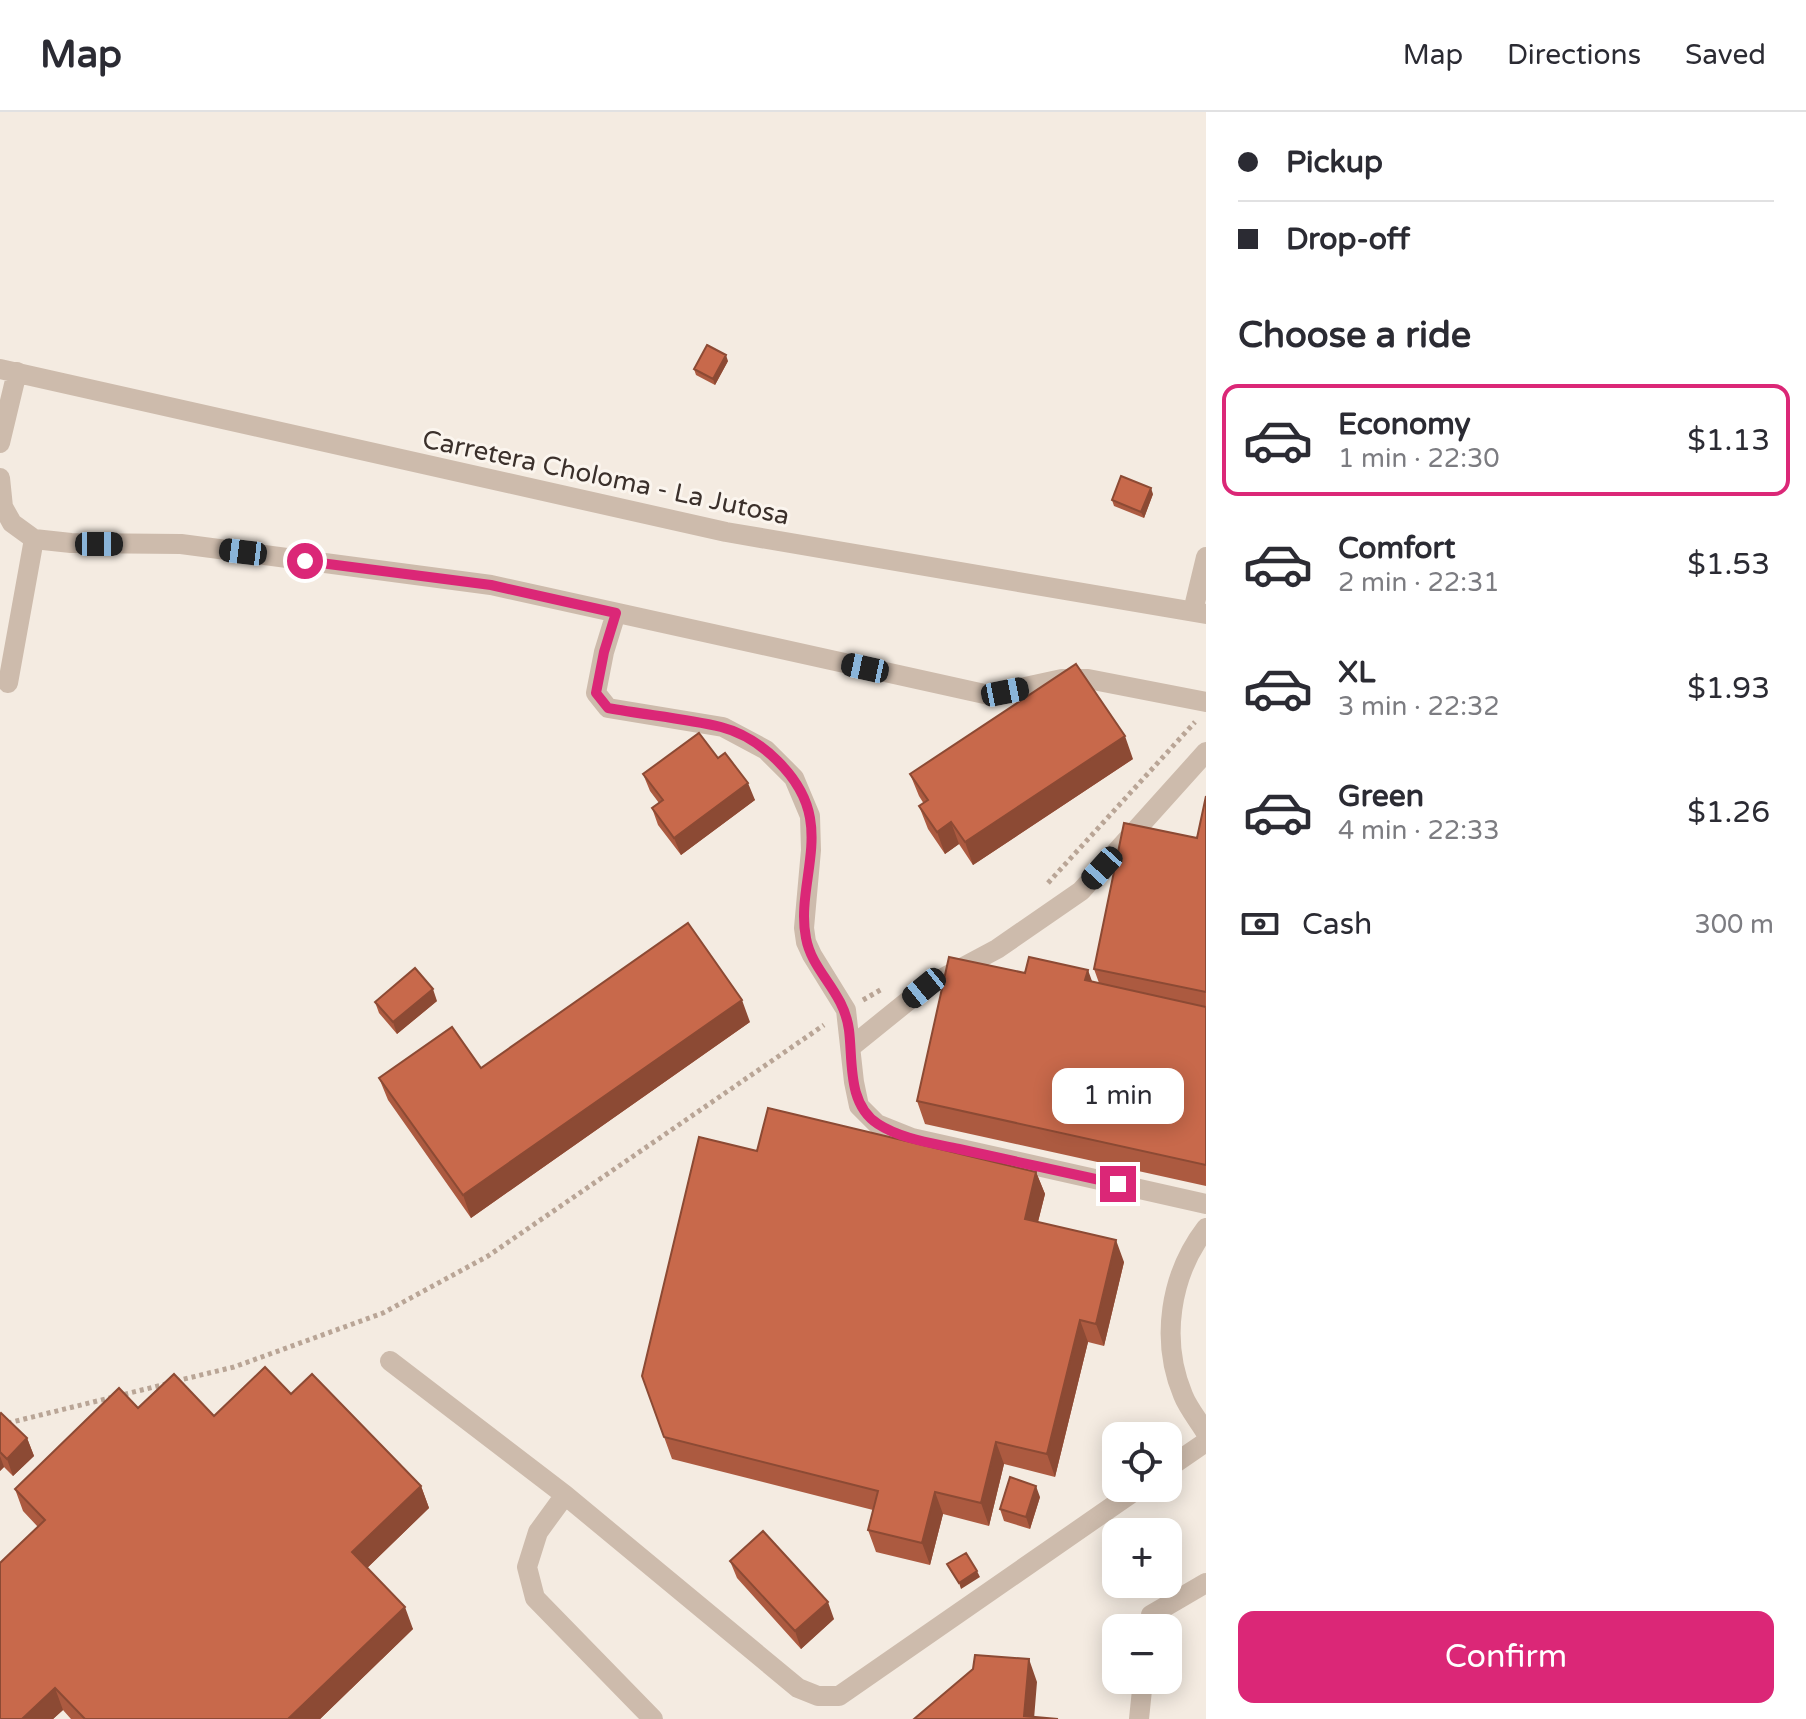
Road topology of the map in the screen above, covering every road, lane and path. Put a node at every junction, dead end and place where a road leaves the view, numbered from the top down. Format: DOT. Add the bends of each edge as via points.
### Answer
graph roads {
  1 [pos="8,371"];
  2 [pos="0,443"];
  3 [pos="0,478"];
  4 [pos="34,539"];
  5 [pos="1206,557"];
  6 [pos="616,613"];
  7 [pos="1200,613"];
  8 [pos="8,683"];
  9 [pos="1206,702"];
  10 [pos="1196,722"];
  11 [pos="1206,752"];
  12 [pos="1041,891"];
  13 [pos="886,987"];
  14 [pos="846,1010"];
  15 [pos="851,1047"];
  16 [pos="1206,1204"];
  17 [pos="1206,1228"];
  18 [pos="390,1361"];
  19 [pos="0,1425"];
  20 [pos="1206,1433"];
  21 [pos="1206,1442"];
  22 [pos="1182,1458"];
  23 [pos="565,1495"];
  24 [pos="1119,1502"];
  25 [pos="1206,1583"];
  26 [pos="1153,1614"];
  27 [pos="1142,1694"];
  28 [pos="653,1719"];
  29 [pos="1139,1719"];
  1 -- 2 [label="street"];
  1 -- 7 [label="street, Carretera Choloma - La Jutosa" via="726,532"];
  3 -- 4 [label="street" via="3,507 12,523"];
  4 -- 6 [label="street" via="181,544 491,585"];
  4 -- 8 [label="street"];
  5 -- 7 [label="street"];
  6 -- 9 [label="street" via="989,695 1062,679 1088,679"];
  6 -- 14 [label="street" via="596,693 608,708 723,727 766,750 794,778 810,816 806,942"];
  10 -- 12 [label="path"];
  11 -- 15 [label="street" via="1081,891 997,949 924,988"];
  13 -- 14 [label="path"];
  14 -- 15 [label="street"];
  14 -- 19 [label="path" via="488,1256 383,1313 234,1367"];
  15 -- 16 [label="street" via="859,1106 877,1124 912,1138"];
  17 -- 20 [label="street" via="1191,1248 1173,1296 1170,1347 1183,1396"];
  18 -- 23 [label="street"];
  21 -- 22 [label="street"];
  23 -- 24 [label="street" via="798,1688 818,1696 839,1696"];
  23 -- 28 [label="street" via="538,1532 527,1567 535,1598"];
  25 -- 26 [label="street"];
  27 -- 29 [label="street"];
}
